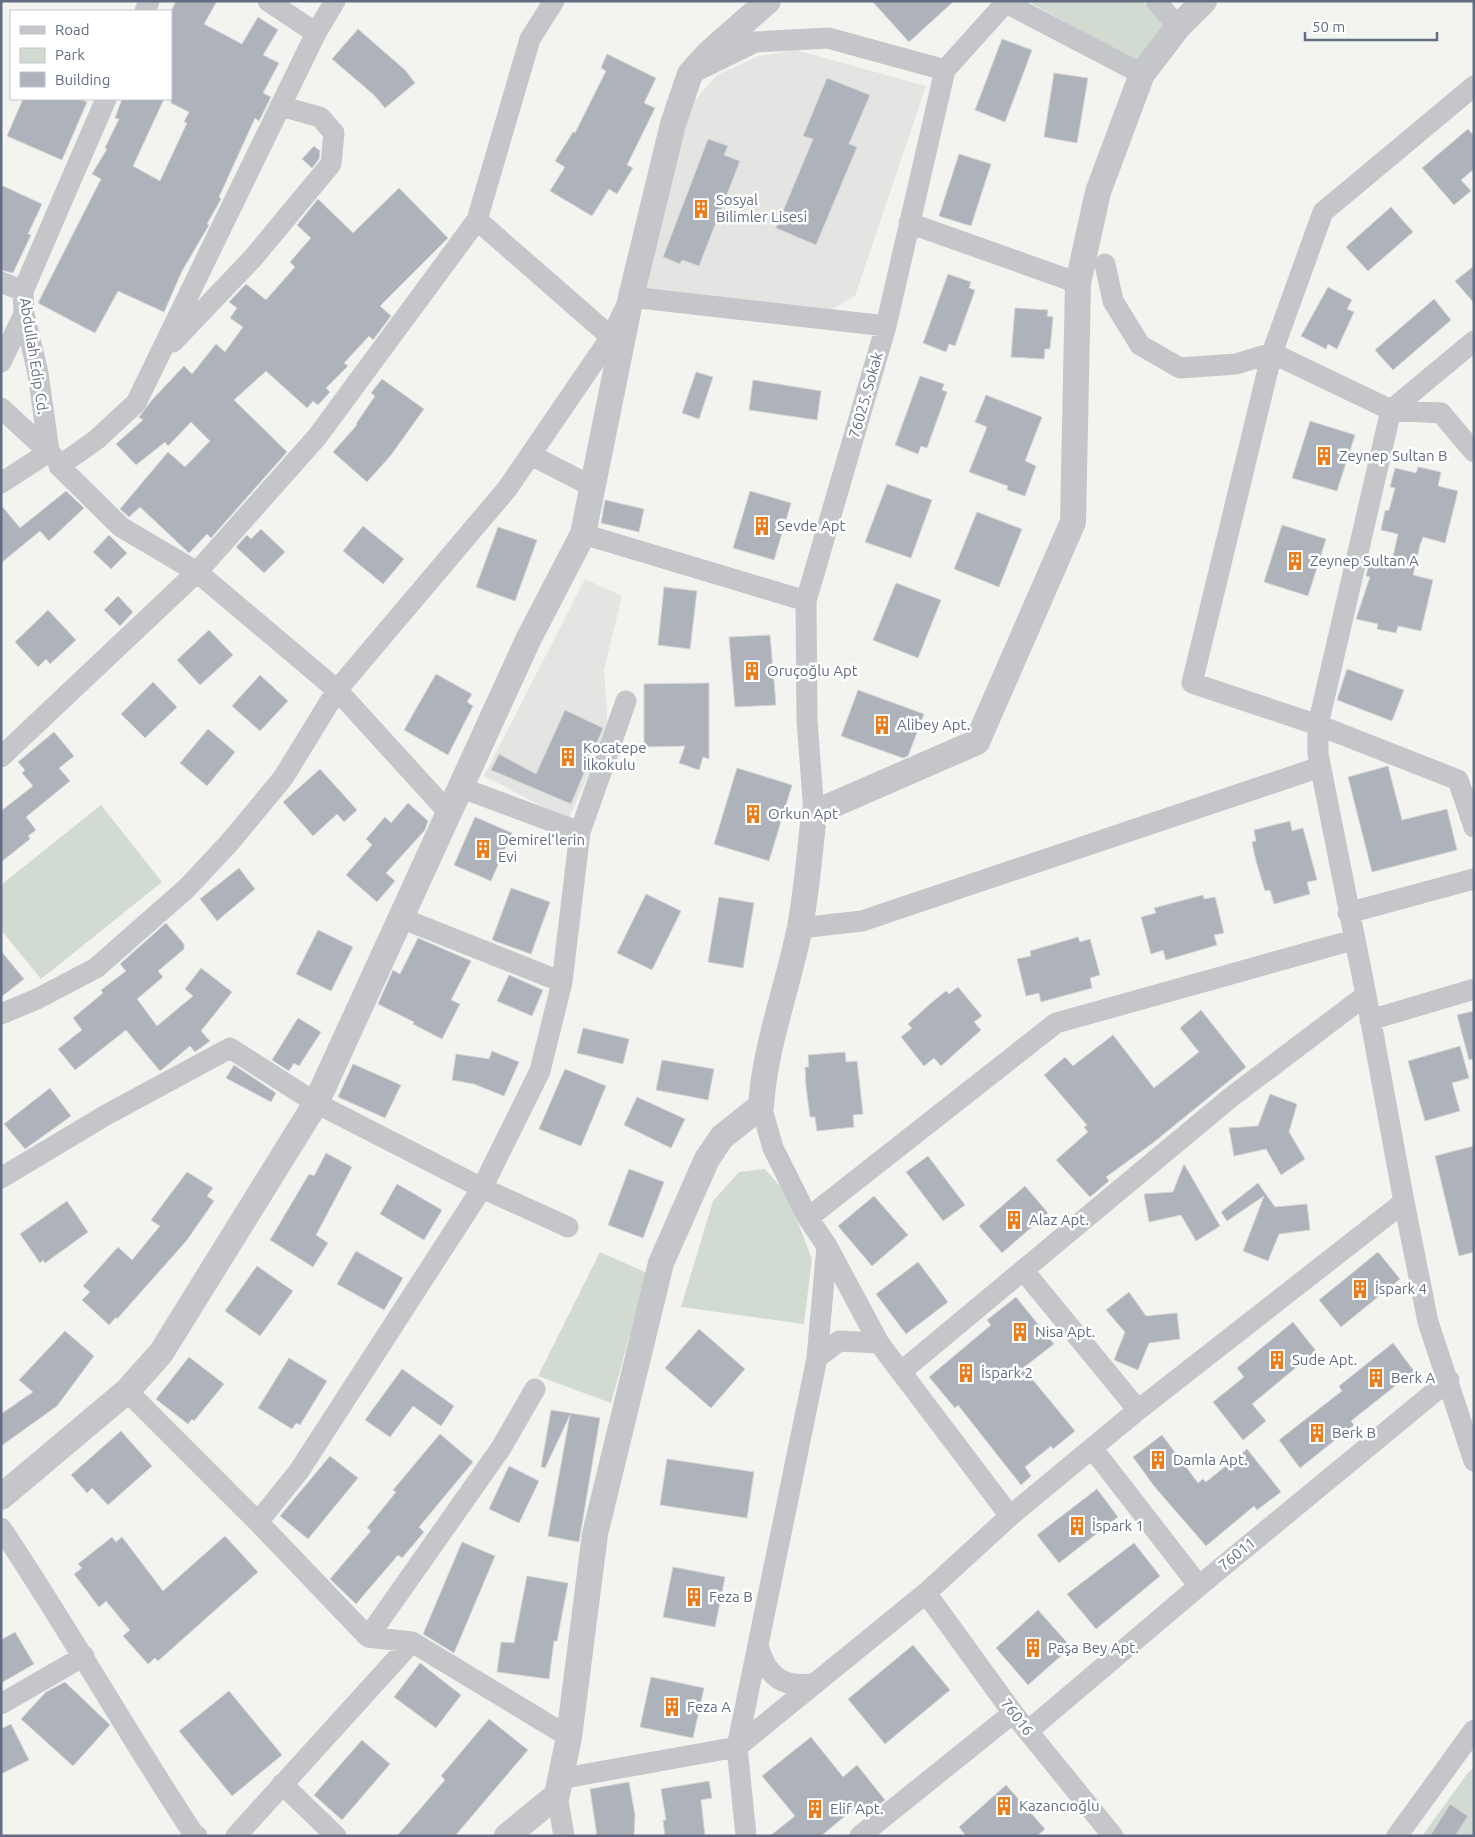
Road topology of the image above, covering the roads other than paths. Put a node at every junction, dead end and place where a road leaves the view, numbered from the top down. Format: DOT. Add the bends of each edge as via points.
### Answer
graph roads {
  1 [pos="268,1"];
  2 [pos="335,1"];
  3 [pos="554,1"];
  4 [pos="768,1"];
  5 [pos="1156,1"];
  6 [pos="1204,1"];
  7 [pos="1007,2"];
  8 [pos="543,11"];
  9 [pos="1178,27"];
  10 [pos="316,33"];
  11 [pos="945,70"];
  12 [pos="690,74"];
  13 [pos="1142,74"];
  14 [pos="1474,86"];
  15 [pos="106,100"];
  16 [pos="280,106"];
  17 [pos="477,220"];
  18 [pos="909,223"];
  19 [pos="1105,264"];
  20 [pos="1,282"];
  21 [pos="1078,283"];
  22 [pos="23,291"];
  23 [pos="631,296"];
  24 [pos="24,314"];
  25 [pos="886,326"];
  26 [pos="611,337"];
  27 [pos="1474,341"];
  28 [pos="1272,353"];
  29 [pos="159,356"];
  30 [pos="1,362"];
  31 [pos="1,408"];
  32 [pos="1391,410"];
  33 [pos="1474,452"];
  34 [pos="531,454"];
  35 [pos="54,459"];
  36 [pos="1,483"];
  37 [pos="593,487"];
  38 [pos="583,534"];
  39 [pos="197,572"];
  40 [pos="806,601"];
  41 [pos="337,690"];
  42 [pos="626,701"];
  43 [pos="1318,725"];
  44 [pos="1,757"];
  45 [pos="1320,767"];
  46 [pos="1466,776"];
  47 [pos="462,788"];
  48 [pos="814,813"];
  49 [pos="450,814"];
  50 [pos="1474,826"];
  51 [pos="580,832"];
  52 [pos="1474,879"];
  53 [pos="1348,913"];
  54 [pos="401,918"];
  55 [pos="800,928"];
  56 [pos="1353,940"];
  57 [pos="562,982"];
  58 [pos="1474,989"];
  59 [pos="1366,995"];
  60 [pos="1,1014"];
  61 [pos="1370,1020"];
  62 [pos="316,1103"];
  63 [pos="762,1106"];
  64 [pos="1,1178"];
  65 [pos="482,1188"];
  66 [pos="1404,1202"];
  67 [pos="808,1218"];
  68 [pos="568,1226"];
  69 [pos="827,1246"];
  70 [pos="1023,1270"];
  71 [pos="879,1343"];
  72 [pos="817,1358"];
  73 [pos="902,1371"];
  74 [pos="1449,1380"];
  75 [pos="535,1389"];
  76 [pos="127,1391"];
  77 [pos="1138,1410"];
  78 [pos="1471,1437"];
  79 [pos="1092,1448"];
  80 [pos="1474,1461"];
  81 [pos="1,1497"];
  82 [pos="1010,1516"];
  83 [pos="258,1522"];
  84 [pos="1,1528"];
  85 [pos="1199,1586"];
  86 [pos="926,1593"];
  87 [pos="368,1637"];
  88 [pos="412,1642"];
  89 [pos="758,1646"];
  90 [pos="84,1656"];
  91 [pos="816,1683"];
  92 [pos="1,1704"];
  93 [pos="1013,1713"];
  94 [pos="1474,1730"];
  95 [pos="1028,1731"];
  96 [pos="569,1737"];
  97 [pos="737,1748"];
  98 [pos="282,1784"];
  99 [pos="558,1787"];
  100 [pos="1104,1833"];
  101 [pos="191,1835"];
  102 [pos="236,1836"];
  103 [pos="336,1836"];
  104 [pos="507,1836"];
  105 [pos="564,1836"];
  106 [pos="746,1836"];
  107 [pos="860,1836"];
  108 [pos="1397,1836"];
  1 -- 10 [label="street"];
  2 -- 10 [label="street"];
  3 -- 8 [label="street"];
  4 -- 12 [label="street"];
  5 -- 9 [label="street"];
  6 -- 9 [label="street"];
  7 -- 11 [label="street, 76025. Sokak"];
  7 -- 13 [label="street"];
  8 -- 17 [label="street" via="530,39"];
  9 -- 13 [label="street"];
  10 -- 16 [label="street"];
  11 -- 12 [label="street" via="828,38 755,42"];
  11 -- 18 [label="street, 76025. Sokak"];
  12 -- 23 [label="street" via="673,124"];
  13 -- 21 [label="street" via="1098,192"];
  14 -- 28 [label="street" via="1323,212"];
  15 -- 22 [label="street, Abdullah Edip Cd."];
  16 -- 29 [label="street"];
  16 -- 29 [label="street" via="320,117 330,127 334,133 331,164 253,258"];
  17 -- 26 [label="street"];
  17 -- 39 [label="street" via="317,437"];
  18 -- 21 [label="street"];
  18 -- 25 [label="street, 76025. Sokak"];
  19 -- 28 [label="street" via="1113,301 1140,345 1180,368 1236,364"];
  20 -- 22 [label="street"];
  21 -- 48 [label="street" via="1073,522 977,742"];
  22 -- 24 [label="street, Abdullah Edip Cd."];
  23 -- 25 [label="street"];
  23 -- 26 [label="street"];
  23 -- 37 [label="street"];
  24 -- 30 [label="street"];
  24 -- 35 [label="street, Abdullah Edip Cd."];
  25 -- 40 [label="street, 76025. Sokak"];
  26 -- 34 [label="street"];
  27 -- 32 [label="street"];
  28 -- 32 [label="street"];
  28 -- 43 [label="street" via="1192,683"];
  29 -- 35 [label="street" via="136,403 96,440"];
  31 -- 35 [label="street"];
  32 -- 33 [label="street" via="1441,413"];
  32 -- 43 [label="street"];
  34 -- 37 [label="street"];
  34 -- 41 [label="street" via="507,489"];
  35 -- 36 [label="street"];
  35 -- 39 [label="street" via="121,527"];
  37 -- 38 [label="street"];
  38 -- 40 [label="street"];
  38 -- 47 [label="street" via="528,640"];
  39 -- 41 [label="street"];
  39 -- 44 [label="street"];
  40 -- 48 [label="street, 76025. Sokak" via="807,720"];
  41 -- 49 [label="street"];
  41 -- 60 [label="street" via="283,778 187,888 96,968 38,999"];
  42 -- 51 [label="street"];
  43 -- 45 [label="street"];
  43 -- 46 [label="street"];
  45 -- 53 [label="street"];
  45 -- 55 [label="street" via="862,921"];
  46 -- 50 [label="street"];
  47 -- 49 [label="street"];
  47 -- 51 [label="street"];
  48 -- 55 [label="street"];
  49 -- 54 [label="street"];
  51 -- 57 [label="street"];
  52 -- 53 [label="street"];
  53 -- 56 [label="street"];
  54 -- 57 [label="street"];
  54 -- 62 [label="street"];
  55 -- 63 [label="street" via="766,1064"];
  56 -- 59 [label="street"];
  56 -- 67 [label="street" via="1056,1023"];
  57 -- 65 [label="street" via="540,1071"];
  58 -- 61 [label="street"];
  59 -- 61 [label="street"];
  59 -- 70 [label="street" via="1230,1098"];
  61 -- 66 [label="street"];
  62 -- 64 [label="street" via="230,1048 106,1115"];
  62 -- 65 [label="street"];
  62 -- 76 [label="street" via="161,1352"];
  63 -- 67 [label="street" via="773,1148"];
  63 -- 96 [label="street" via="722,1136 707,1159 661,1262 595,1534"];
  65 -- 68 [label="street"];
  65 -- 83 [label="street" via="299,1470"];
  66 -- 74 [label="street" via="1428,1322"];
  66 -- 77 [label="street"];
  67 -- 69 [label="street"];
  69 -- 71 [label="street"];
  69 -- 72 [label="street"];
  70 -- 73 [label="street"];
  70 -- 77 [label="street"];
  71 -- 72 [label="street" via="840,1341"];
  71 -- 73 [label="street"];
  72 -- 89 [label="street"];
  73 -- 82 [label="street"];
  74 -- 78 [label="street"];
  74 -- 85 [label="street, 76011"];
  75 -- 87 [label="street" via="502,1448"];
  76 -- 81 [label="street"];
  76 -- 83 [label="street"];
  77 -- 79 [label="street"];
  78 -- 80 [label="street"];
  79 -- 82 [label="street"];
  79 -- 85 [label="street"];
  82 -- 86 [label="street"];
  83 -- 87 [label="street"];
  84 -- 90 [label="street"];
  85 -- 95 [label="street, 76011"];
  86 -- 91 [label="street"];
  86 -- 93 [label="street, 76016"];
  87 -- 88 [label="street"];
  88 -- 96 [label="street"];
  88 -- 98 [label="street"];
  89 -- 91 [label="street" via="772,1675 785,1683 800,1686"];
  89 -- 97 [label="street"];
  90 -- 92 [label="street"];
  90 -- 101 [label="street"];
  91 -- 97 [label="street"];
  93 -- 95 [label="street, 76016"];
  93 -- 107 [label="street"];
  94 -- 108 [label="street"];
  95 -- 100 [label="street, 76016"];
  96 -- 99 [label="street"];
  97 -- 99 [label="street"];
  97 -- 106 [label="street"];
  98 -- 102 [label="street"];
  98 -- 103 [label="street"];
  99 -- 104 [label="street"];
  99 -- 105 [label="street"];
}
